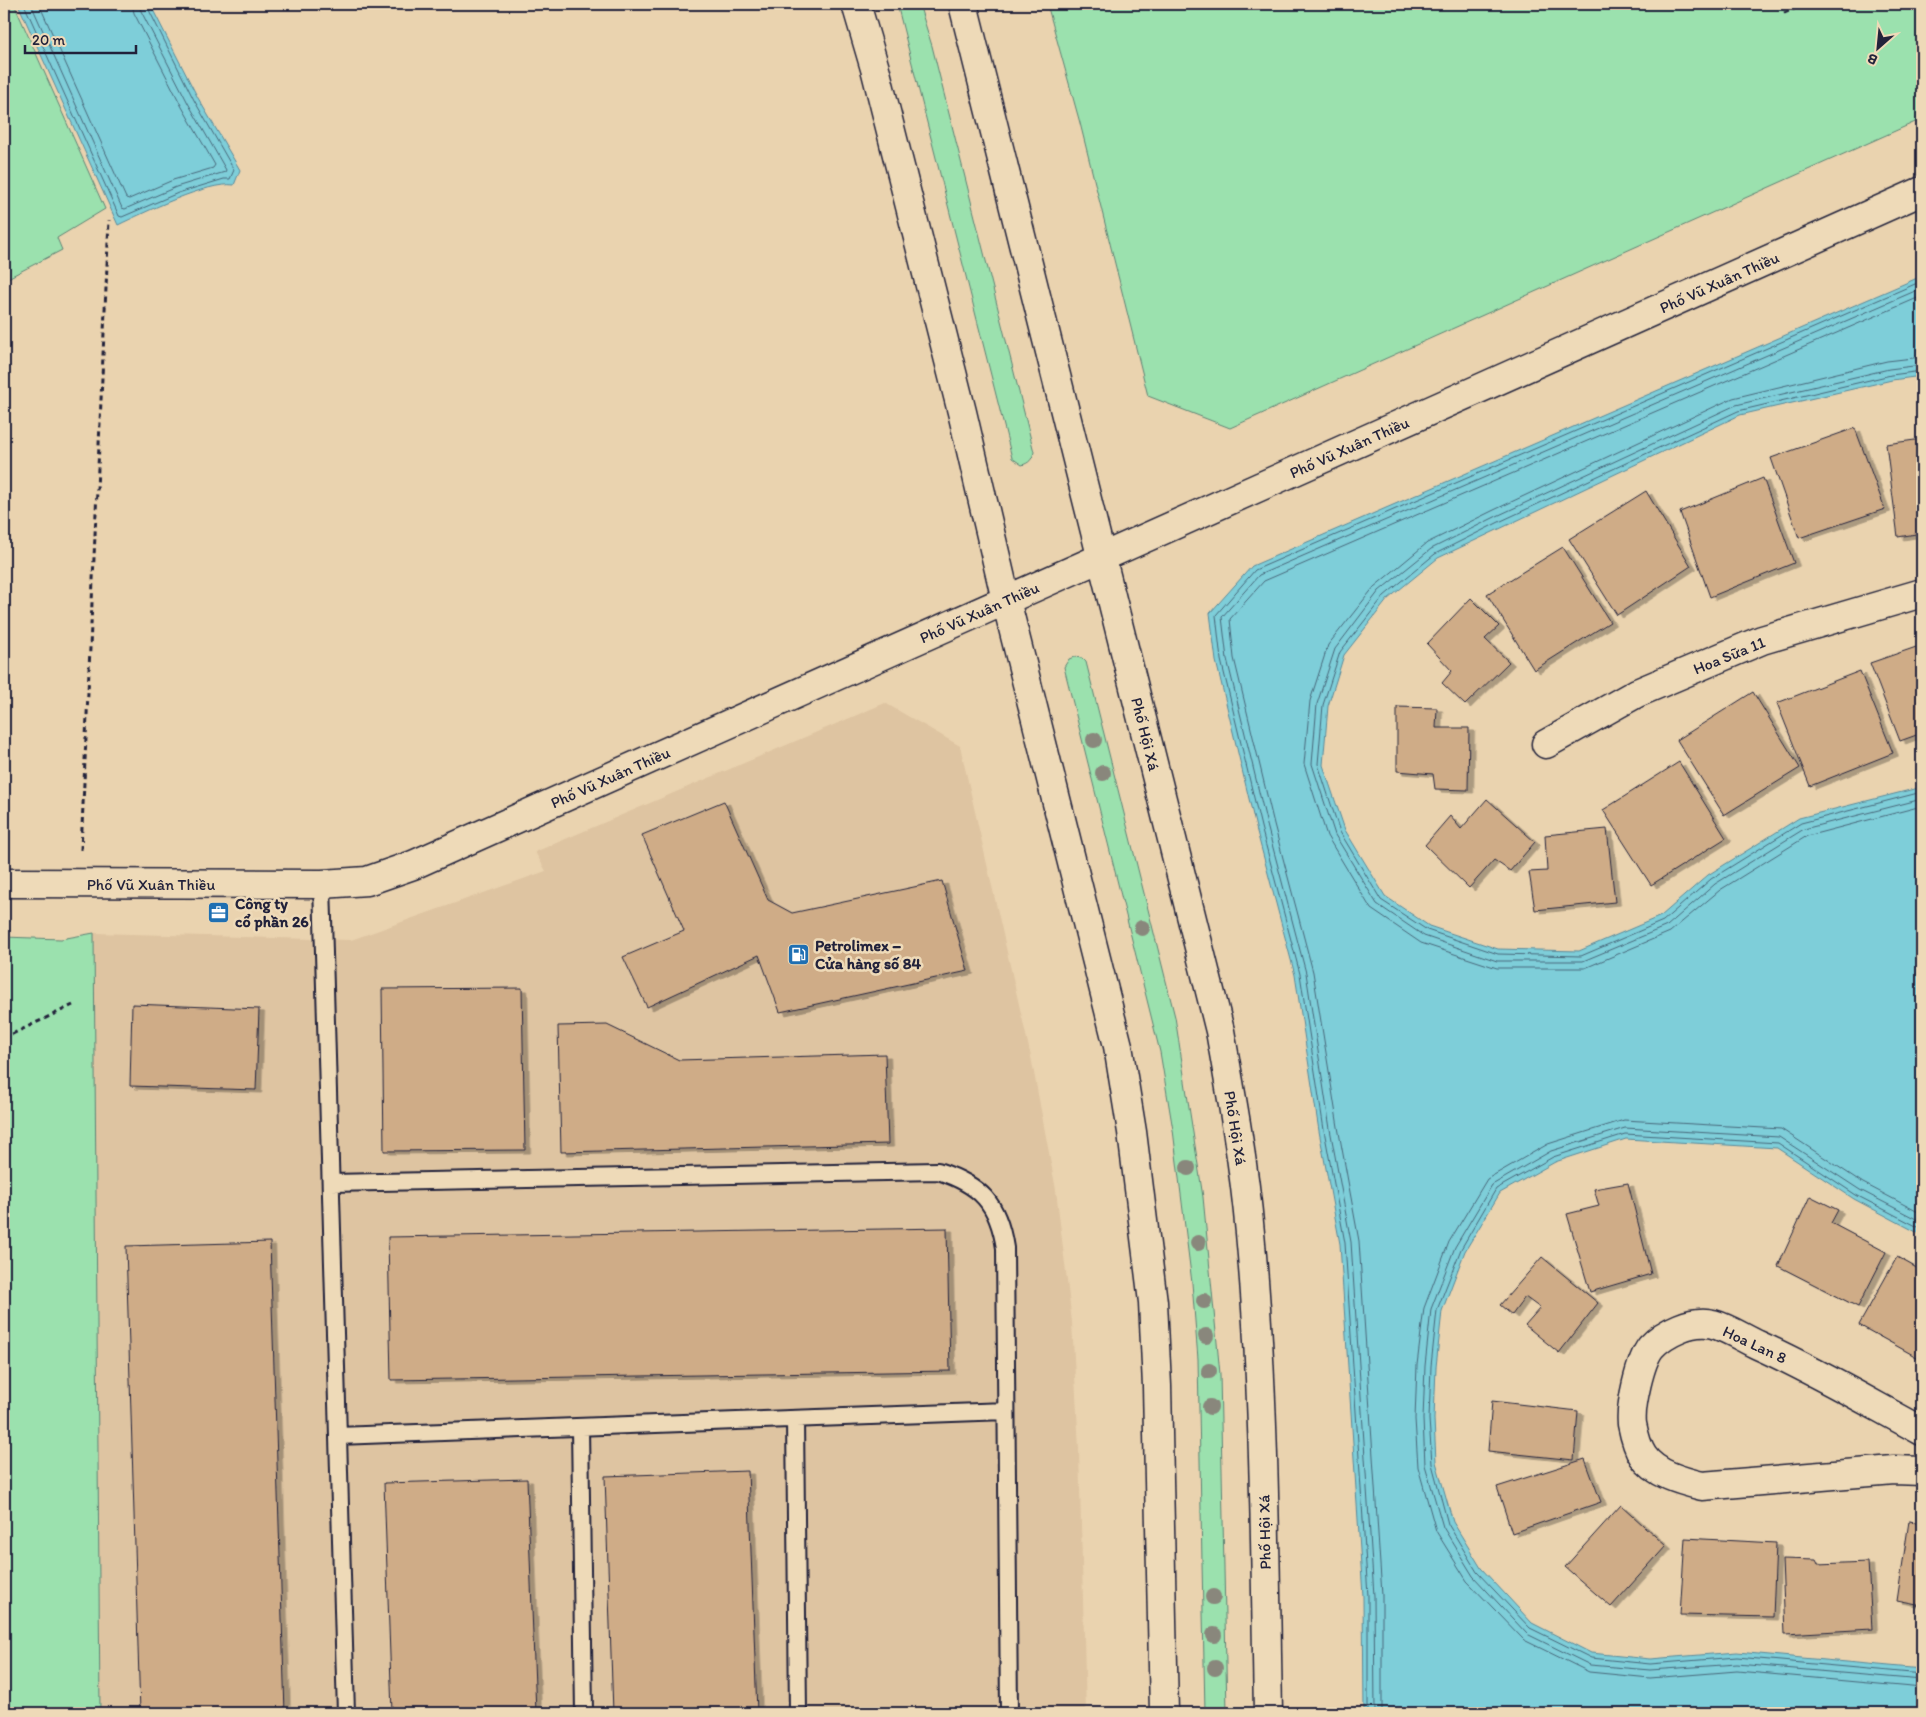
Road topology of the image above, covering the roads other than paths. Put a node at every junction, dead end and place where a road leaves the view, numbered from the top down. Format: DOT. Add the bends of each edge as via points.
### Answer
graph roads {
  1 [pos="856,4"];
  2 [pos="963,4"];
  3 [pos="1922,191"];
  4 [pos="1101,557"];
  5 [pos="1922,593"];
  6 [pos="1006,600"];
  7 [pos="1546,744"];
  8 [pos="4,883"];
  9 [pos="322,884"];
  10 [pos="331,1183"];
  11 [pos="1006,1411"];
  12 [pos="795,1419"];
  13 [pos="580,1427"];
  14 [pos="1922,1431"];
  15 [pos="338,1436"];
  16 [pos="1922,1471"];
  17 [pos="346,1713"];
  18 [pos="584,1713"];
  19 [pos="798,1713"];
  20 [pos="1009,1713"];
  21 [pos="1164,1713"];
  22 [pos="1268,1713"];
  1 -- 6 [label="main road" via="960,402"];
  2 -- 4 [label="main road, Phố Hội Xá"];
  3 -- 4 [label="main road, Phố Vũ Xuân Thiều"];
  4 -- 6 [label="main road, Phố Vũ Xuân Thiều"];
  4 -- 22 [label="main road, Phố Hội Xá" via="1220,1031 1238,1132 1258,1330"];
  5 -- 7 [label="main road, Hoa Sữa 11" via="1762,640 1637,693"];
  6 -- 9 [label="main road, Phố Vũ Xuân Thiều" via="413,865 367,881"];
  6 -- 21 [label="main road" via="1118,1046 1132,1132 1153,1302"];
  8 -- 9 [label="main road, Phố Vũ Xuân Thiều"];
  9 -- 10 [label="lane"];
  10 -- 11 [label="lane" via="938,1171 974,1186 1002,1227 1005,1248"];
  10 -- 15 [label="lane"];
  11 -- 12 [label="lane"];
  11 -- 20 [label="lane"];
  12 -- 13 [label="lane"];
  12 -- 19 [label="lane"];
  13 -- 15 [label="lane"];
  13 -- 18 [label="lane"];
  14 -- 16 [label="main road, Hoa Lan 8" via="1780,1355 1712,1324 1688,1325 1669,1333 1651,1348 1642,1366 1632,1422 1643,1457 1677,1480 1702,1486 1894,1470"];
  15 -- 17 [label="lane"];
}
